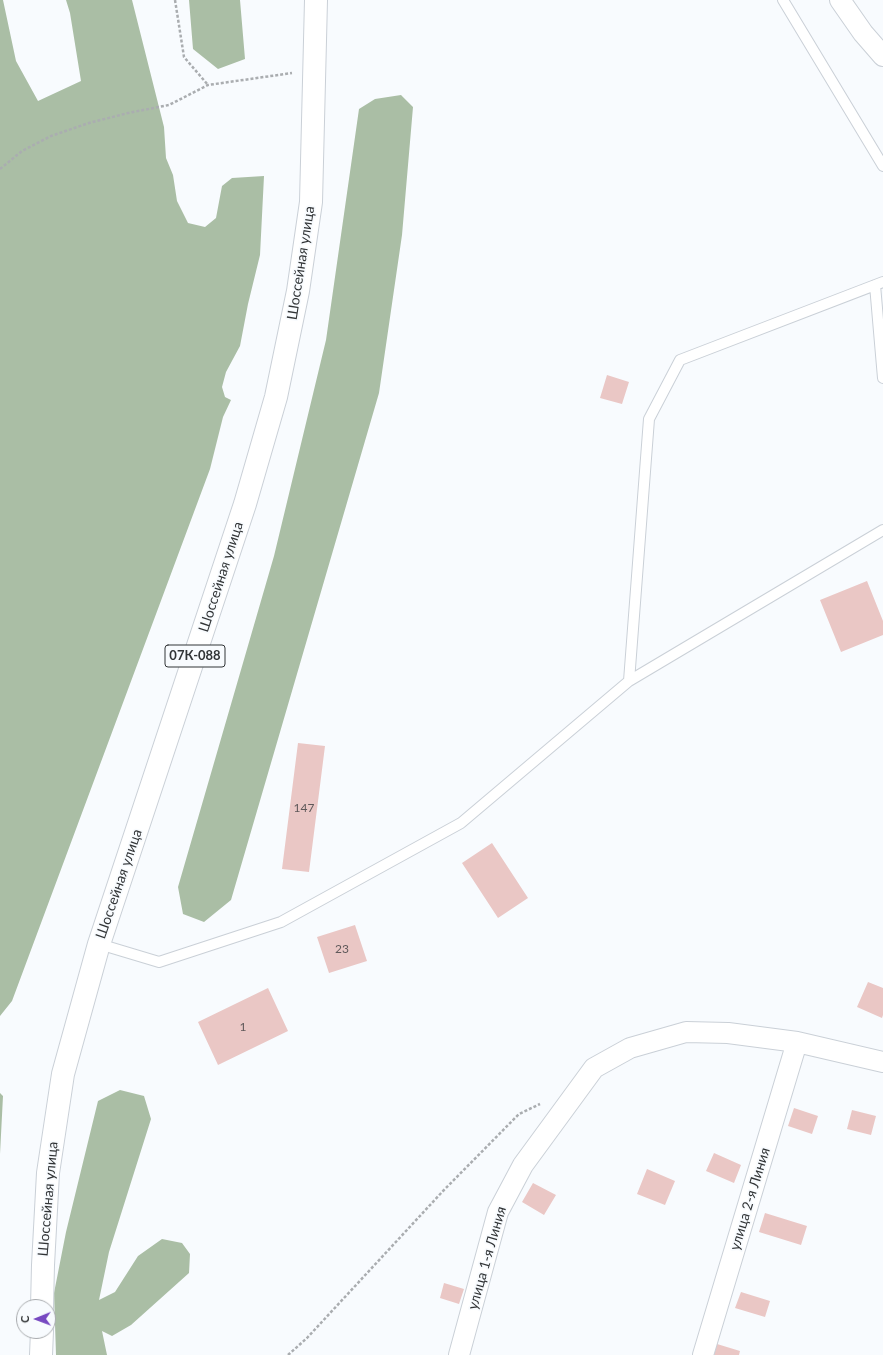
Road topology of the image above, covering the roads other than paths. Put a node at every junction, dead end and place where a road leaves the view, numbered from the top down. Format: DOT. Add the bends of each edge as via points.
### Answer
graph roads {
  1 [pos="316,0"];
  2 [pos="783,0"];
  3 [pos="840,0"];
  4 [pos="883,56"];
  5 [pos="883,166"];
  6 [pos="879,284"];
  7 [pos="883,378"];
  8 [pos="883,530"];
  9 [pos="629,681"];
  10 [pos="99,944"];
  11 [pos="797,1042"];
  12 [pos="883,1062"];
  13 [pos="42,1299"];
  14 [pos="42,1339"];
  15 [pos="41,1355"];
  16 [pos="459,1355"];
  17 [pos="703,1355"];
  1 -- 10 [label="main road, Шоссейная улица / 07К-088" via="311,202 298,291 276,397 245,504"];
  2 -- 5 [label="lane"];
  3 -- 4 [label="street"];
  6 -- 7 [label="lane"];
  6 -- 9 [label="lane" via="680,360 649,419"];
  8 -- 9 [label="lane"];
  9 -- 10 [label="lane" via="461,823 281,922 159,962"];
  10 -- 13 [label="main road, Шоссейная улица / 07К-088" via="62,1082 48,1173"];
  11 -- 12 [label="street, улица 1-я Линия"];
  11 -- 16 [label="street, улица 1-я Линия" via="728,1033 686,1032 630,1048 594,1068 523,1165 498,1212"];
  11 -- 17 [label="street, улица 2-я Линия"];
  14 -- 15 [label="main road"];
}
